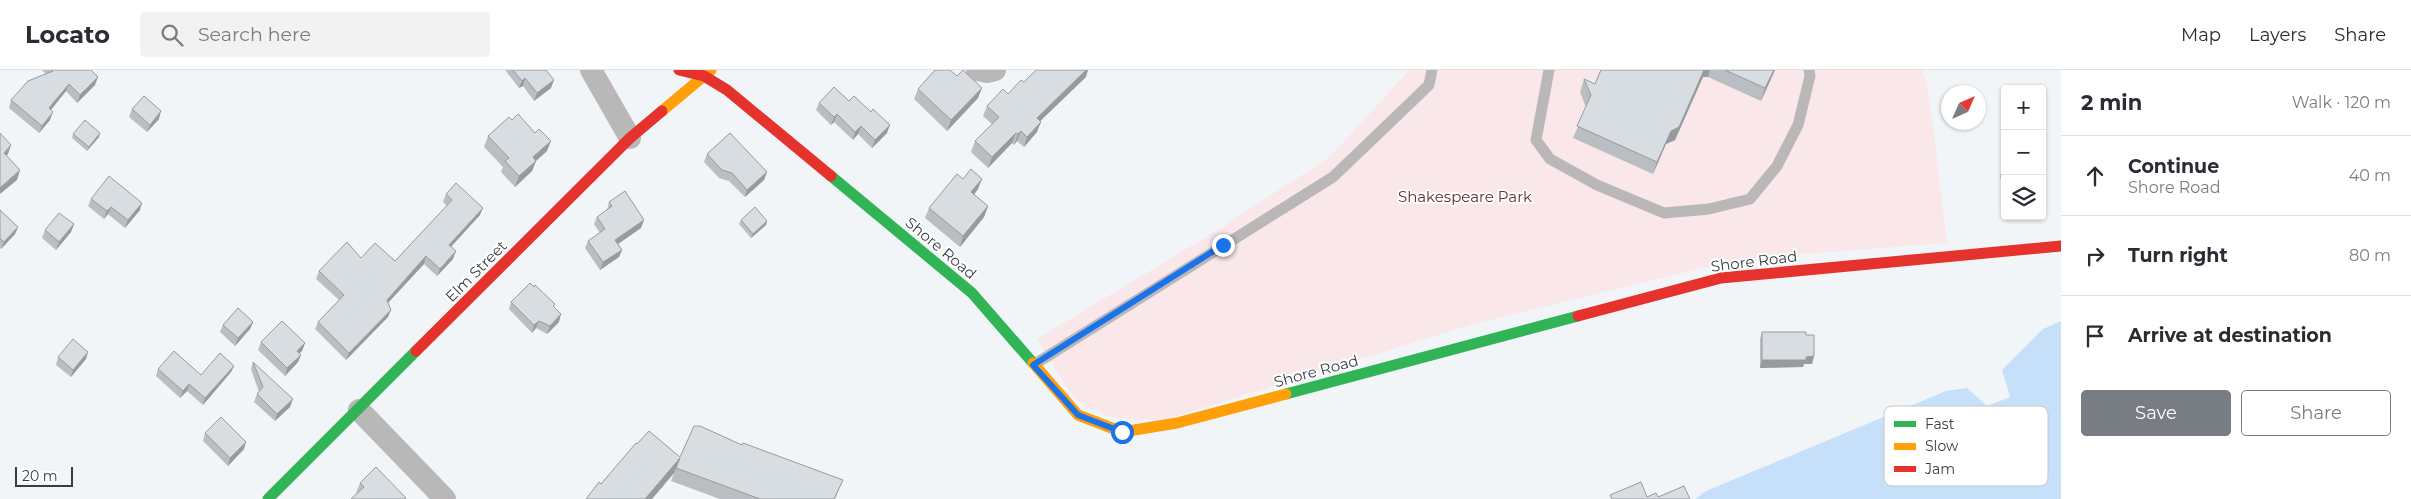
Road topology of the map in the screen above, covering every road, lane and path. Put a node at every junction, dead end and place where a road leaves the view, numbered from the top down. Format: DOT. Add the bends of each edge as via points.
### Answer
graph roads {
  1 [pos="591,70"];
  2 [pos="679,70"];
  3 [pos="977,70"];
  4 [pos="995,70"];
  5 [pos="1432,70"];
  6 [pos="1549,70"];
  7 [pos="1809,70"];
  8 [pos="708,73"];
  9 [pos="630,138"];
  10 [pos="2061,246"];
  11 [pos="1033,365"];
  12 [pos="359,410"];
  13 [pos="268,499"];
  14 [pos="445,499"];
  1 -- 9 [label="street"];
  2 -- 8 [label="street, Shore Road"];
  3 -- 4 [label="street"];
  5 -- 11 [label="lane" via="1429,86 1333,177"];
  6 -- 7 [label="lane" via="1536,140 1550,159 1597,185 1664,213 1709,209 1750,199 1777,166 1798,125"];
  8 -- 9 [label="street, Elm Street"];
  8 -- 11 [label="street, Shore Road" via="972,293"];
  9 -- 12 [label="street, Elm Street"];
  10 -- 11 [label="street, Shore Road" via="1721,278 1177,423 1122,432 1078,415"];
  12 -- 13 [label="street, Elm Street"];
  12 -- 14 [label="street"];
}
